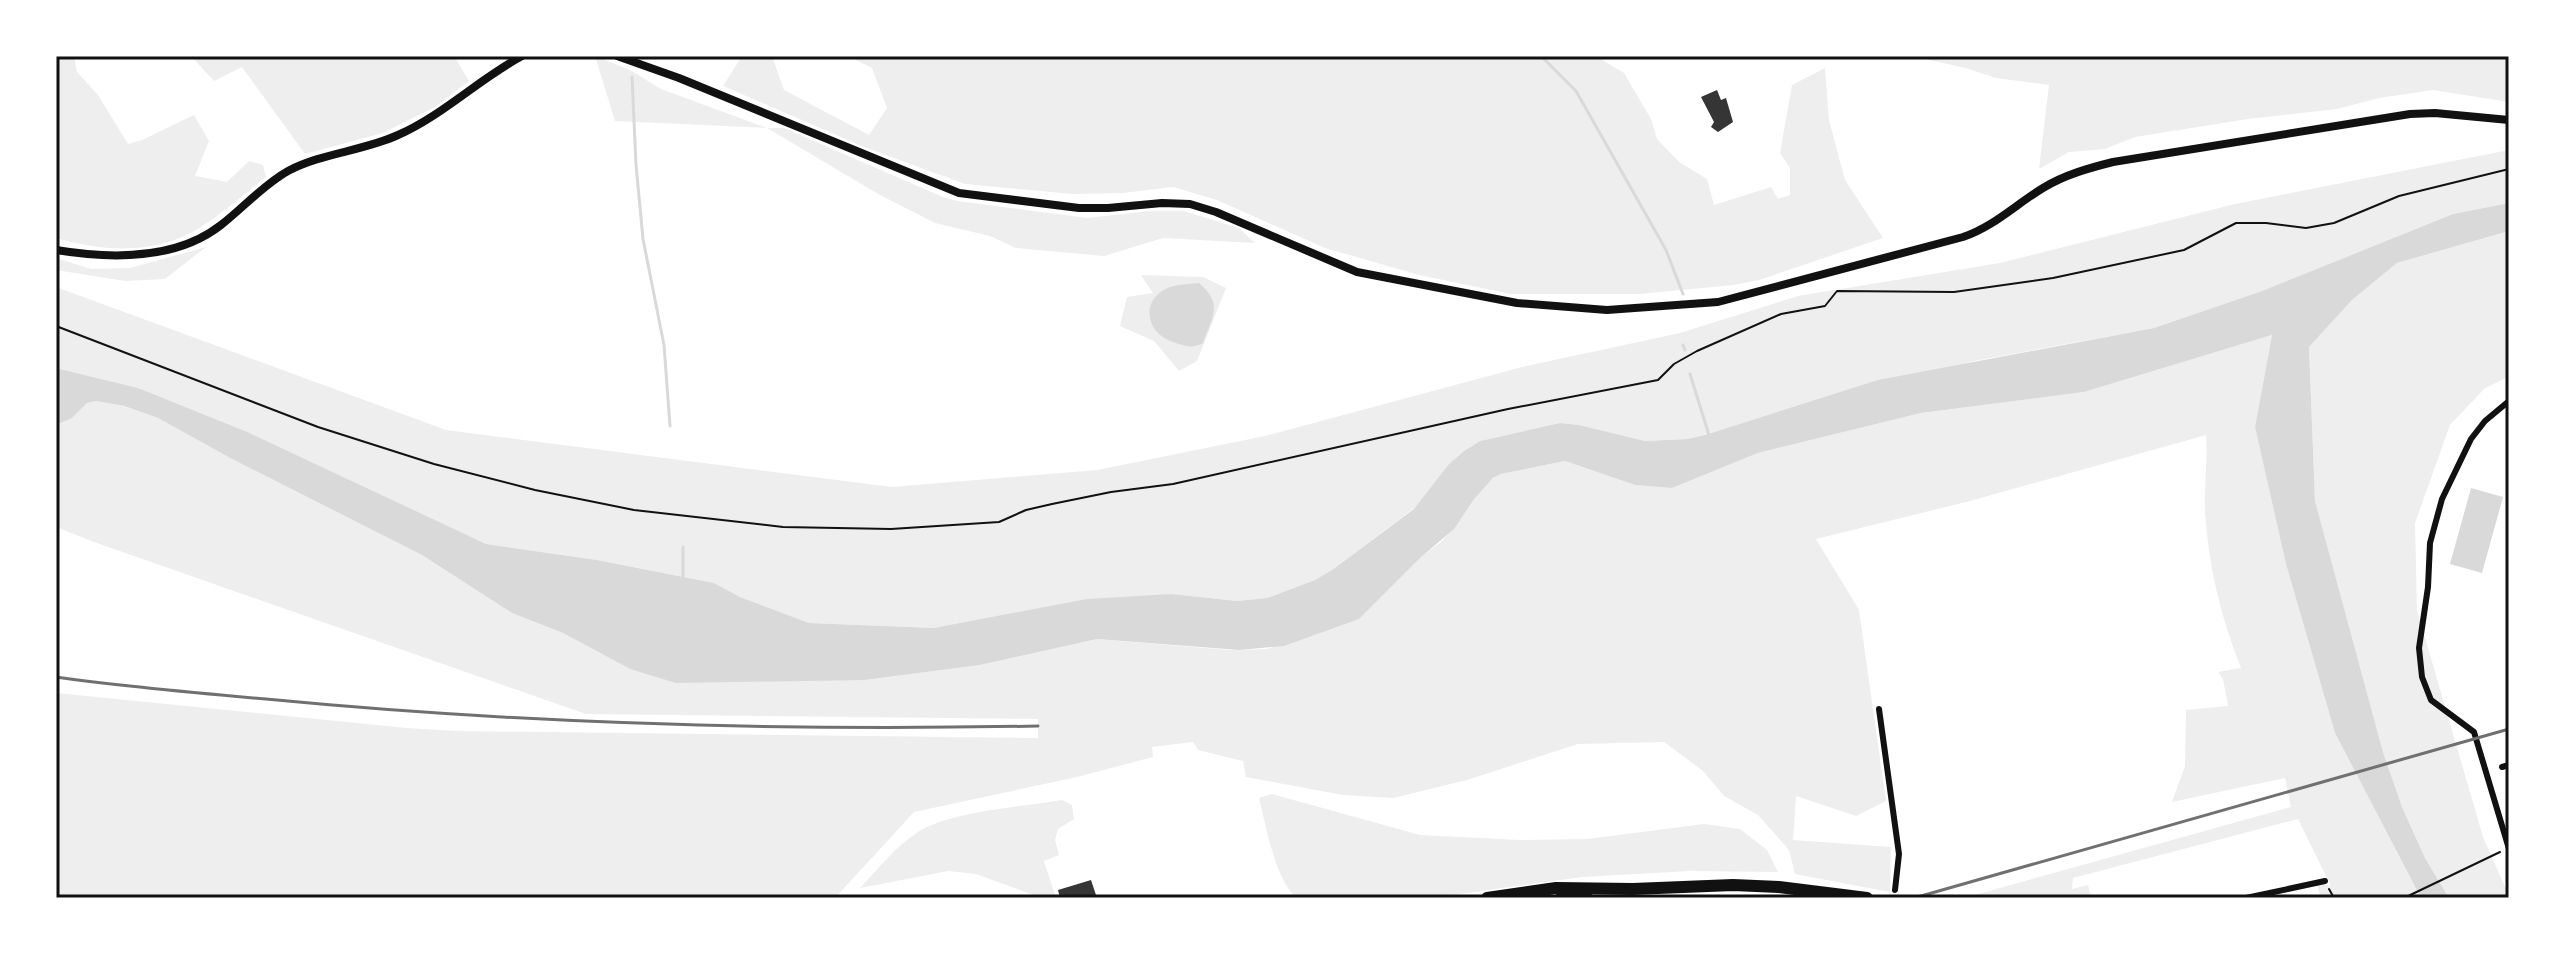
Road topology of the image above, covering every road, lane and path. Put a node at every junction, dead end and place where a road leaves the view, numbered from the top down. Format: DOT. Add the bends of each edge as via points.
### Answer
graph roads {
  1 [pos="522,56"];
  2 [pos="617,56"];
  3 [pos="2509,120"];
  4 [pos="2509,169"];
  5 [pos="56,250"];
  6 [pos="56,326"];
  7 [pos="2509,401"];
  8 [pos="1879,709"];
  9 [pos="2509,849"];
  10 [pos="2499,853"];
  11 [pos="2325,881"];
  12 [pos="1633,889"];
  13 [pos="1895,890"];
  14 [pos="1487,898"];
  15 [pos="1561,898"];
  16 [pos="1867,898"];
  17 [pos="2246,898"];
  18 [pos="2334,898"];
  19 [pos="2404,898"];
  1 -- 5 [label="street" via="400,134 284,174 218,228 184,245 121,255"];
  2 -- 3 [label="street" via="959,193 1079,208 1190,204 1368,275 1517,303 1607,310 1718,302 1963,237 1992,225 2057,181 2113,162 2410,114"];
  4 -- 6 [label="path" via="2399,196 2334,223 2306,228 2236,223 2184,250 2053,278 1954,292 1837,291 1825,306 1781,314 1697,351 1658,380 1173,484 1052,504 999,522 891,529 739,523 535,490 318,427"];
  7 -- 9 [label="street" via="2485,421 2451,475 2432,532 2419,648 2426,693 2474,732"];
  8 -- 13 [label="street" via="1899,854"];
  10 -- 19 [label="path"];
  11 -- 17 [label="street"];
  11 -- 18 [label="path"];
  12 -- 14 [label="highway" via="1556,888"];
  12 -- 15 [label="highway"];
  12 -- 16 [label="highway" via="1733,885"];
}
